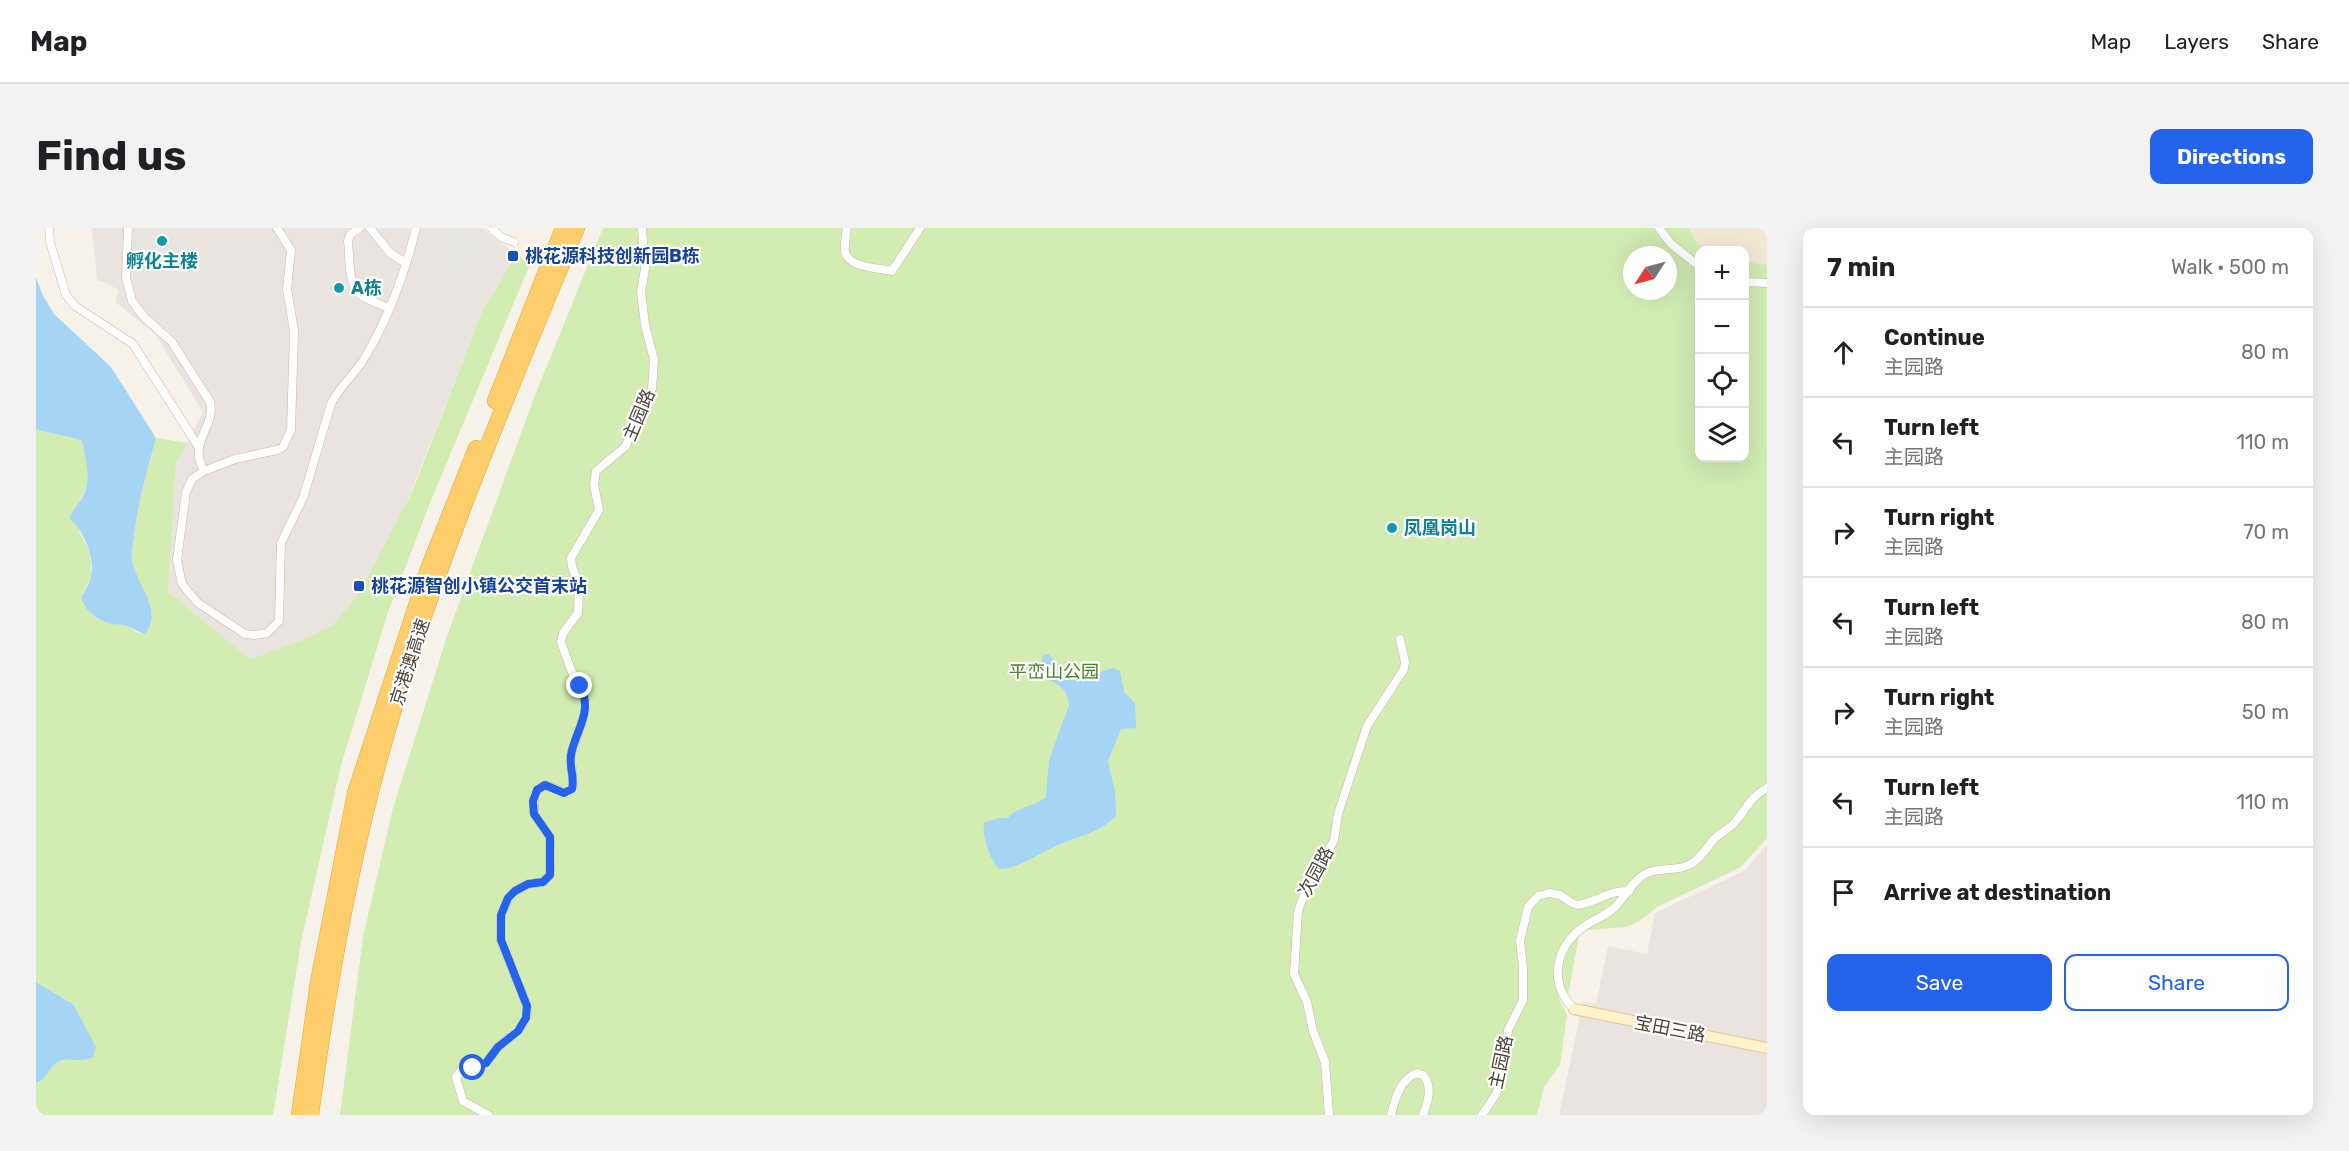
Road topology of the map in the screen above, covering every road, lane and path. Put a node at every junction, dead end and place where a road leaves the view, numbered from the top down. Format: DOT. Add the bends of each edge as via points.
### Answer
graph roads {
  1 [pos="49,228"];
  2 [pos="128,228"];
  3 [pos="277,228"];
  4 [pos="360,228"];
  5 [pos="370,228"];
  6 [pos="416,228"];
  7 [pos="490,228"];
  8 [pos="563,228"];
  9 [pos="577,228"];
  10 [pos="642,228"];
  11 [pos="846,228"];
  12 [pos="920,228"];
  13 [pos="1659,228"];
  14 [pos="514,242"];
  15 [pos="406,262"];
  16 [pos="1695,263"];
  17 [pos="1749,282"];
  18 [pos="1767,283"];
  19 [pos="389,308"];
  20 [pos="198,446"];
  21 [pos="204,471"];
  22 [pos="1400,639"];
  23 [pos="1767,788"];
  24 [pos="1629,891"];
  25 [pos="1574,1010"];
  26 [pos="1767,1048"];
  27 [pos="472,1111"];
  28 [pos="299,1115"];
  29 [pos="311,1115"];
  30 [pos="488,1115"];
  31 [pos="1329,1115"];
  32 [pos="1391,1115"];
  33 [pos="1423,1115"];
  34 [pos="1482,1115"];
  1 -- 20 [label="street" via="66,295 75,306 133,344"];
  2 -- 20 [label="street" via="126,277 132,301 172,342 210,402 211,414"];
  3 -- 21 [label="street" via="291,250 287,289 294,331 291,430 277,450 250,454"];
  4 -- 19 [label="street" via="348,241 356,291"];
  5 -- 15 [label="street" via="390,253"];
  6 -- 15 [label="street"];
  7 -- 14 [label="street"];
  8 -- 28 [label="highway, 京港澳高速" via="428,569 355,793 318,982"];
  9 -- 29 [label="highway, 京港澳高速" via="490,439 427,609 380,758 342,919"];
  10 -- 27 [label="street, 主园路" via="645,269 641,292 654,366 652,389 626,446 596,471 594,485 599,510 571,558 579,588 578,613 561,642 586,705 571,754 573,785 567,793 545,785 535,793 534,814 550,837 550,875 545,881 525,885 509,896 500,929 528,1013 520,1028 486,1063 463,1068 458,1073 460,1095"];
  11 -- 12 [label="street" via="845,250 850,260 892,271"];
  13 -- 16 [label="street" via="1671,244"];
  15 -- 19 [label="street"];
  17 -- 18 [label="street"];
  19 -- 21 [label="street" via="362,362 335,396 328,412 303,498 281,543 279,621 263,634 237,631 193,599 179,578 177,560 186,492 192,479"];
  20 -- 21 [label="street"];
  22 -- 31 [label="street, 次园路" via="1404,669 1367,726 1340,808 1334,840 1308,883 1298,911 1294,974 1326,1062"];
  23 -- 24 [label="street, 主园路" via="1748,803 1736,822 1697,860 1683,868 1646,874"];
  24 -- 25 [label="street, 主园路" via="1613,909 1574,934 1562,952 1557,980 1564,999"];
  24 -- 34 [label="street, 主园路" via="1613,892 1578,905 1560,895 1545,894 1530,904 1520,941 1523,1000 1508,1030 1503,1073 1496,1094"];
  25 -- 26 [label="street, 宝田三路"];
  27 -- 30 [label="street, 主园路" via="481,1110"];
  32 -- 33 [label="street" via="1405,1080 1417,1073 1423,1074 1429,1085"];
}
